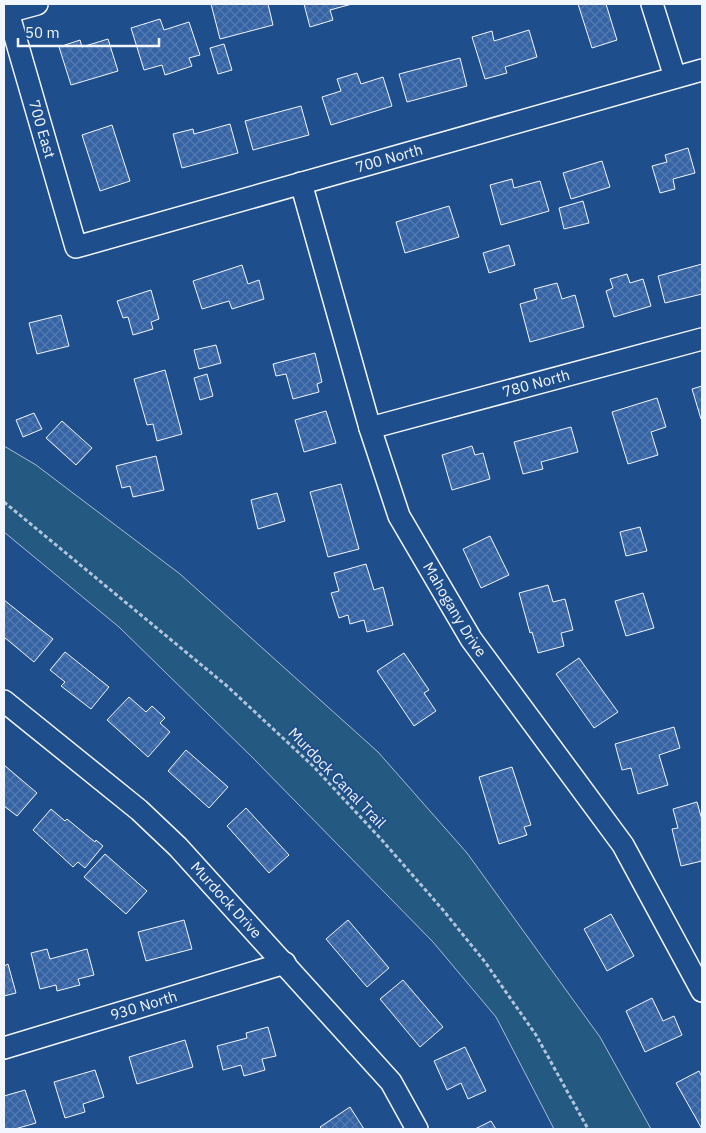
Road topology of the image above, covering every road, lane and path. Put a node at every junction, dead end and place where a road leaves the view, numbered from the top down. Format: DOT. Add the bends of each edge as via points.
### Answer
graph roads {
  1 [pos="37,4"];
  2 [pos="652,4"];
  3 [pos="6,13"];
  4 [pos="702,70"];
  5 [pos="675,77"];
  6 [pos="301,183"];
  7 [pos="76,247"];
  8 [pos="702,339"];
  9 [pos="370,428"];
  10 [pos="4,502"];
  11 [pos="4,701"];
  12 [pos="285,963"];
  13 [pos="702,991"];
  14 [pos="4,1048"];
  15 [pos="417,1129"];
  16 [pos="588,1129"];
  1 -- 3 [label="street"];
  2 -- 5 [label="street"];
  3 -- 7 [label="street, 700 East"];
  4 -- 5 [label="street, 700 North"];
  5 -- 6 [label="street, 700 North"];
  6 -- 7 [label="street, 700 North"];
  6 -- 9 [label="street, Mahogany Drive"];
  8 -- 9 [label="street, 780 North"];
  9 -- 13 [label="street, Mahogany Drive" via="400,516 471,639 623,845"];
  10 -- 16 [label="path, Murdock Canal Trail" via="227,686 312,766 381,839 485,962 536,1035"];
  11 -- 12 [label="street, Murdock Drive" via="139,810 178,847"];
  12 -- 14 [label="street, 930 North"];
  12 -- 15 [label="street, Murdock Drive" via="391,1082"];
}
